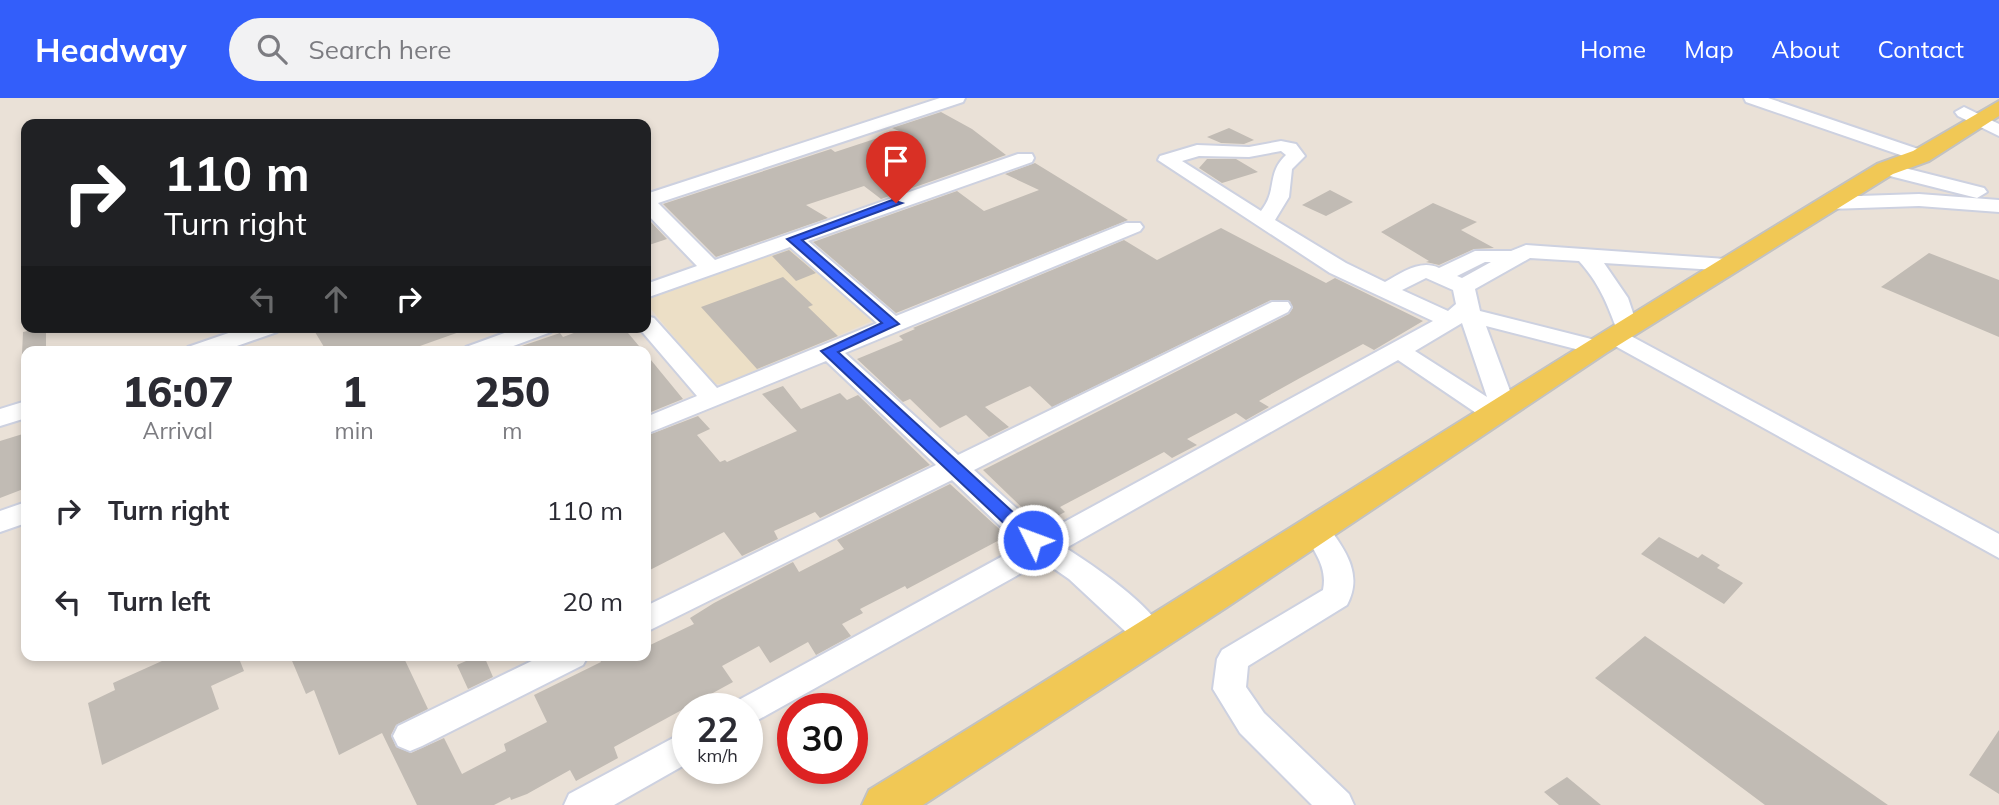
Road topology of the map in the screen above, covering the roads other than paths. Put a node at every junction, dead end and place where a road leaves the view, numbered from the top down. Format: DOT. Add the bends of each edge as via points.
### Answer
graph roads {
  1 [pos="957,98"];
  2 [pos="1752,98"];
  3 [pos="1992,98"];
  4 [pos="1999,107"];
  5 [pos="1981,122"];
  6 [pos="1025,158"];
  7 [pos="1903,159"];
  8 [pos="651,199"];
  9 [pos="1999,199"];
  10 [pos="1830,203"];
  11 [pos="651,206"];
  12 [pos="1999,206"];
  13 [pos="1263,221"];
  14 [pos="1133,227"];
  15 [pos="793,239"];
  16 [pos="1587,257"];
  17 [pos="1732,265"];
  18 [pos="711,268"];
  19 [pos="651,288"];
  20 [pos="1387,289"];
  21 [pos="1459,298"];
  22 [pos="1417,304"];
  23 [pos="1280,307"];
  24 [pos="892,324"];
  25 [pos="651,329"];
  26 [pos="251,333"];
  27 [pos="526,333"];
  28 [pos="1612,337"];
  29 [pos="214,346"];
  30 [pos="491,346"];
  31 [pos="1398,350"];
  32 [pos="828,351"];
  33 [pos="713,399"];
  34 [pos="1498,410"];
  35 [pos="21,411"];
  36 [pos="0,418"];
  37 [pos="651,424"];
  38 [pos="954,468"];
  39 [pos="21,514"];
  40 [pos="0,522"];
  41 [pos="1316,530"];
  42 [pos="1043,545"];
  43 [pos="1999,547"];
  44 [pos="651,618"];
  45 [pos="1151,636"];
  46 [pos="562,661"];
  47 [pos="763,703"];
  48 [pos="410,736"];
  49 [pos="672,755"];
  50 [pos="582,805"];
  51 [pos="885,805"];
  52 [pos="1336,805"];
  1 -- 8 [label="street"];
  2 -- 7 [label="street"];
  3 -- 5 [label="main road"];
  4 -- 5 [label="main road"];
  5 -- 7 [label="main road"];
  6 -- 15 [label="street"];
  7 -- 9 [label="street"];
  7 -- 10 [label="main road"];
  10 -- 12 [label="street" via="1919,200"];
  10 -- 17 [label="main road"];
  11 -- 18 [label="street"];
  13 -- 13 [label="street" via="1167,160 1197,150 1249,152 1281,146 1294,152 1296,156 1283,168 1285,178 1276,208"];
  13 -- 20 [label="street" via="1338,268"];
  14 -- 24 [label="street"];
  15 -- 18 [label="street"];
  15 -- 24 [label="street"];
  16 -- 17 [label="street"];
  16 -- 21 [label="street" via="1526,251"];
  16 -- 28 [label="street" via="1612,284 1623,308"];
  17 -- 28 [label="main road"];
  18 -- 19 [label="street"];
  20 -- 21 [label="street" via="1426,270"];
  20 -- 22 [label="street"];
  21 -- 22 [label="street"];
  21 -- 22 [label="street"];
  21 -- 28 [label="street"];
  21 -- 31 [label="street"];
  21 -- 34 [label="street"];
  23 -- 38 [label="street"];
  24 -- 32 [label="street"];
  25 -- 33 [label="street"];
  26 -- 29 [label="street"];
  27 -- 30 [label="street"];
  28 -- 34 [label="main road"];
  28 -- 43 [label="street"];
  31 -- 34 [label="street"];
  31 -- 42 [label="street"];
  32 -- 33 [label="street"];
  32 -- 38 [label="street"];
  33 -- 37 [label="street"];
  34 -- 41 [label="main road"];
  35 -- 36 [label="street"];
  38 -- 42 [label="street"];
  38 -- 44 [label="street"];
  39 -- 40 [label="street"];
  41 -- 45 [label="main road"];
  41 -- 52 [label="street" via="1341,570 1336,597 1233,659 1229,689 1252,723"];
  42 -- 45 [label="street" via="1112,598"];
  42 -- 47 [label="street"];
  45 -- 51 [label="main road"];
  46 -- 48 [label="street"];
  49 -- 50 [label="street"];
}
